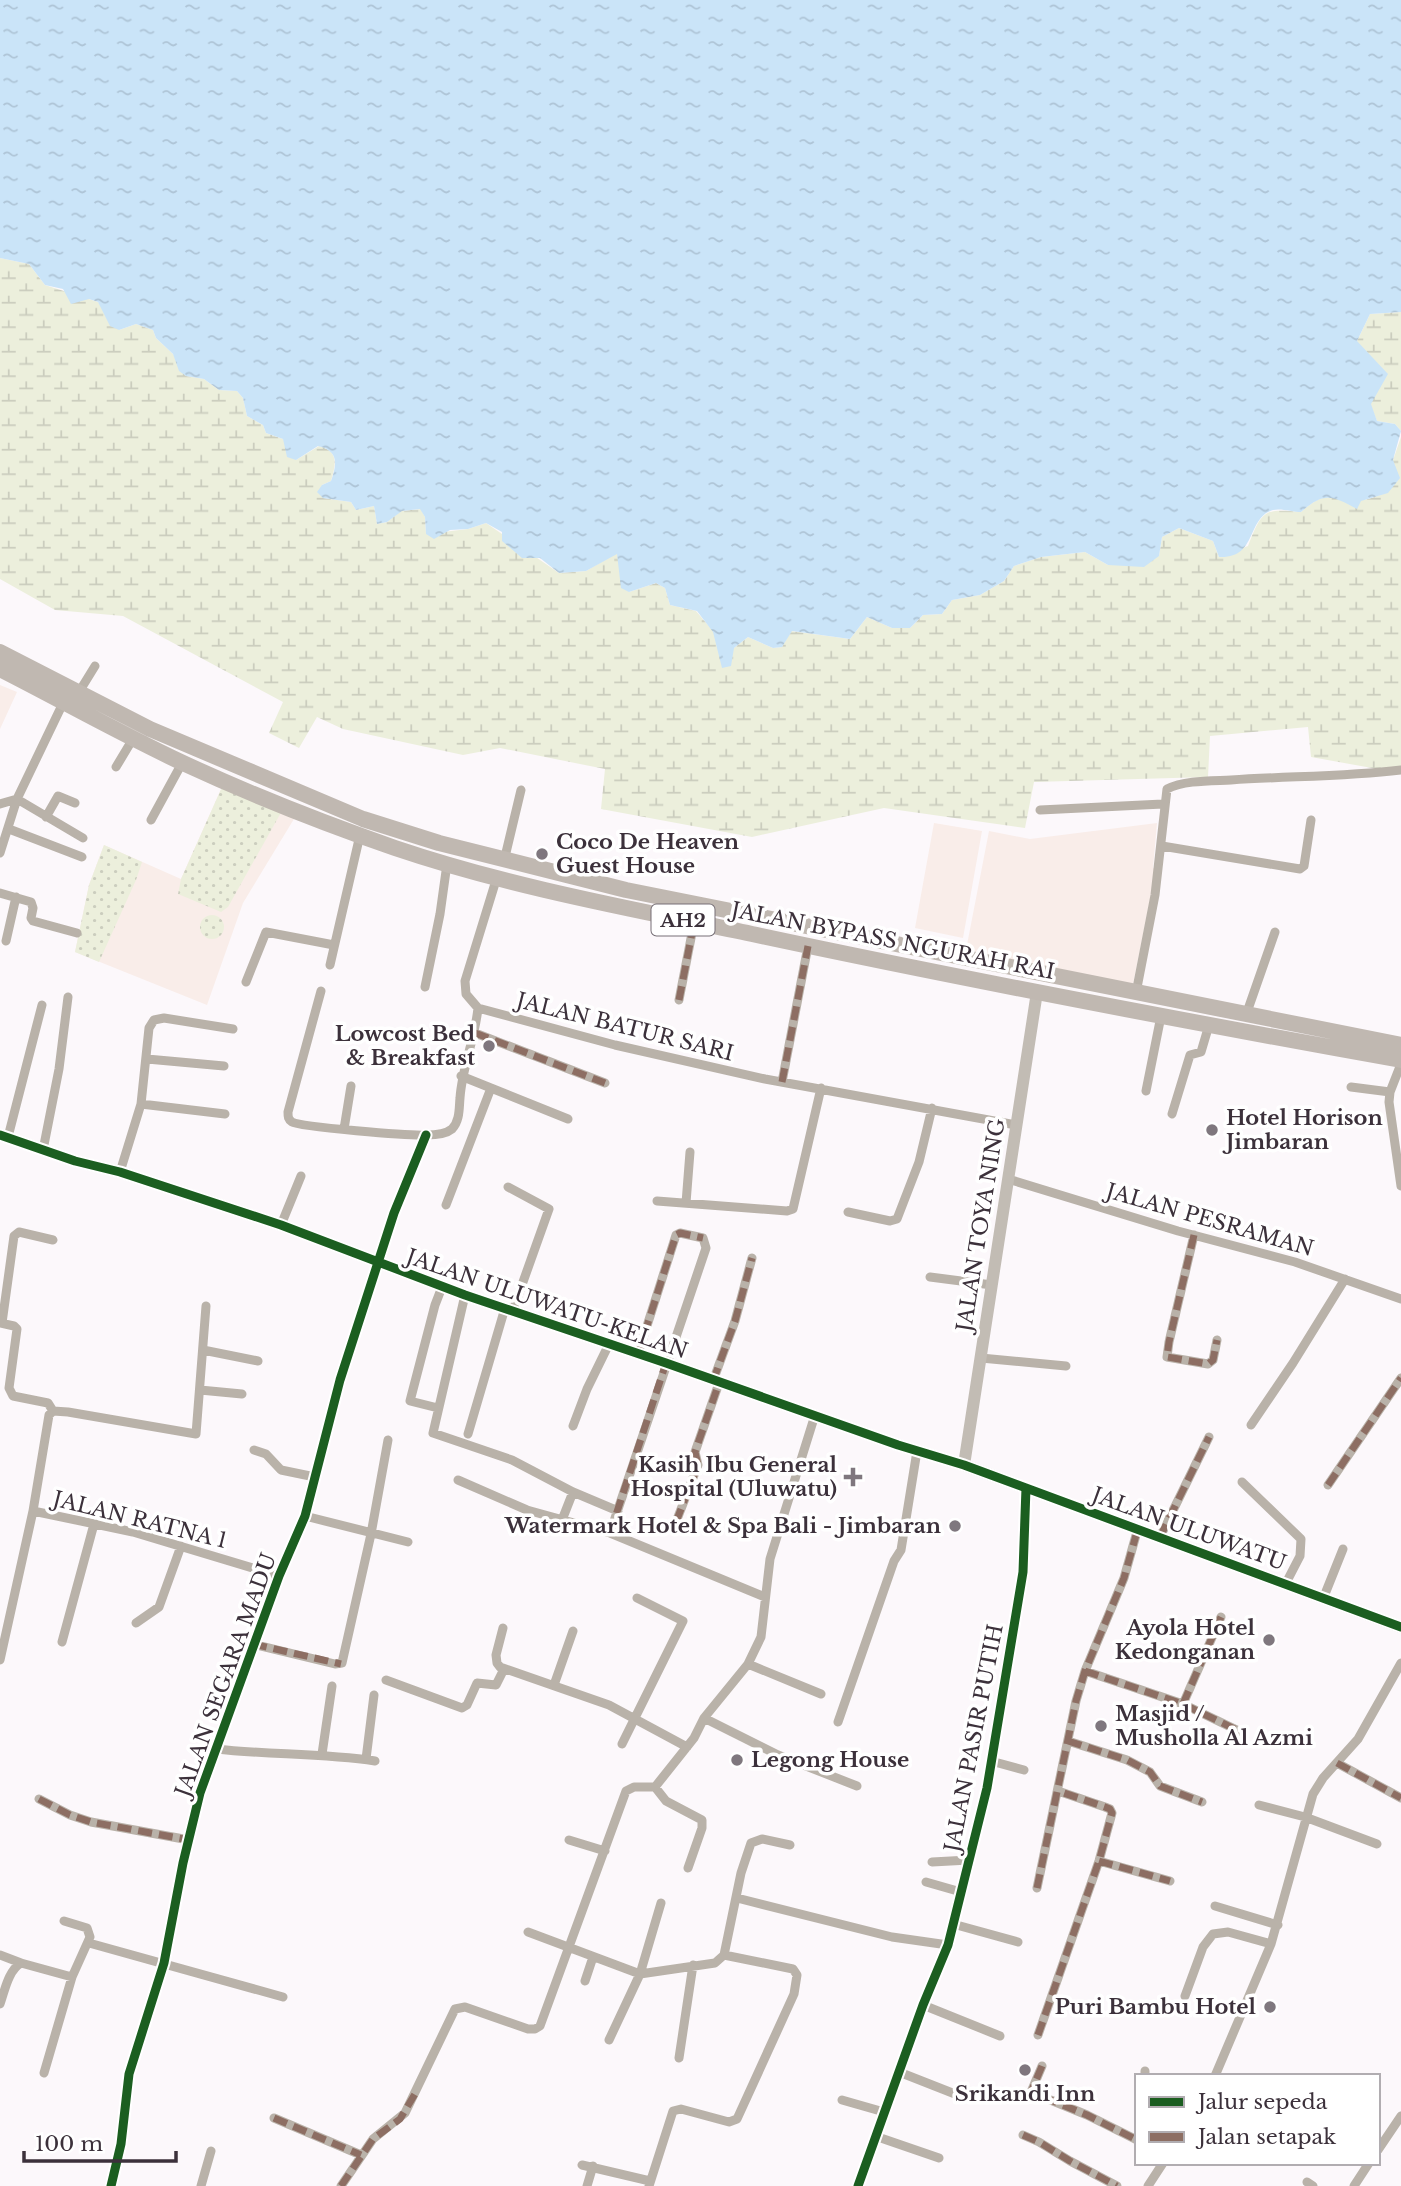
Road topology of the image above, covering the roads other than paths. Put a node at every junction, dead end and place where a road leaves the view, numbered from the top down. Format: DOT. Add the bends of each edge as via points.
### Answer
graph roads {
  1 [pos="0,652"];
  2 [pos="95,666"];
  3 [pos="0,669"];
  4 [pos="79,692"];
  5 [pos="64,701"];
  6 [pos="134,737"];
  7 [pos="182,762"];
  8 [pos="117,767"];
  9 [pos="1401,770"];
  10 [pos="520,790"];
  11 [pos="18,799"];
  12 [pos="75,803"];
  13 [pos="0,804"];
  14 [pos="1163,804"];
  15 [pos="1041,810"];
  16 [pos="46,817"];
  17 [pos="151,820"];
  18 [pos="1311,820"];
  19 [pos="9,829"];
  20 [pos="360,835"];
  21 [pos="83,838"];
  22 [pos="1161,846"];
  23 [pos="0,853"];
  24 [pos="82,857"];
  25 [pos="504,860"];
  26 [pos="447,864"];
  27 [pos="497,877"];
  28 [pos="0,893"];
  29 [pos="16,897"];
  30 [pos="698,923"];
  31 [pos="1275,932"];
  32 [pos="76,933"];
  33 [pos="6,941"];
  34 [pos="334,945"];
  35 [pos="808,946"];
  36 [pos="330,965"];
  37 [pos="1041,974"];
  38 [pos="246,982"];
  39 [pos="425,987"];
  40 [pos="321,991"];
  41 [pos="1037,992"];
  42 [pos="1136,993"];
  43 [pos="68,997"];
  44 [pos="679,1000"];
  45 [pos="42,1005"];
  46 [pos="478,1008"];
  47 [pos="1246,1015"];
  48 [pos="1161,1016"];
  49 [pos="1209,1025"];
  50 [pos="233,1029"];
  51 [pos="475,1033"];
  52 [pos="1401,1045"];
  53 [pos="147,1059"];
  54 [pos="1401,1062"];
  55 [pos="224,1066"];
  56 [pos="461,1076"];
  57 [pos="782,1082"];
  58 [pos="605,1083"];
  59 [pos="351,1086"];
  60 [pos="1351,1087"];
  61 [pos="491,1088"];
  62 [pos="821,1088"];
  63 [pos="1146,1091"];
  64 [pos="1390,1092"];
  65 [pos="141,1104"];
  66 [pos="932,1108"];
  67 [pos="225,1114"];
  68 [pos="1172,1114"];
  69 [pos="568,1119"];
  70 [pos="1017,1125"];
  71 [pos="344,1129"];
  72 [pos="426,1135"];
  73 [pos="4,1136"];
  74 [pos="43,1150"];
  75 [pos="690,1152"];
  76 [pos="120,1172"];
  77 [pos="301,1176"];
  78 [pos="1008,1179"];
  79 [pos="1401,1186"];
  80 [pos="508,1187"];
  81 [pos="657,1201"];
  82 [pos="686,1203"];
  83 [pos="446,1205"];
  84 [pos="848,1212"];
  85 [pos="281,1225"];
  86 [pos="1194,1235"];
  87 [pos="53,1240"];
  88 [pos="752,1258"];
  89 [pos="379,1263"];
  90 [pos="930,1277"];
  91 [pos="1345,1279"];
  92 [pos="3,1283"];
  93 [pos="992,1285"];
  94 [pos="442,1287"];
  95 [pos="465,1295"];
  96 [pos="1401,1299"];
  97 [pos="206,1306"];
  98 [pos="509,1309"];
  99 [pos="1,1323"];
  100 [pos="1217,1340"];
  101 [pos="609,1344"];
  102 [pos="202,1350"];
  103 [pos="638,1354"];
  104 [pos="981,1358"];
  105 [pos="258,1361"];
  106 [pos="666,1363"];
  107 [pos="1066,1366"];
  108 [pos="1401,1378"];
  109 [pos="716,1382"];
  110 [pos="200,1390"];
  111 [pos="242,1394"];
  112 [pos="438,1408"];
  113 [pos="53,1411"];
  114 [pos="815,1415"];
  115 [pos="1251,1425"];
  116 [pos="573,1426"];
  117 [pos="468,1434"];
  118 [pos="1209,1437"];
  119 [pos="387,1440"];
  120 [pos="254,1450"];
  121 [pos="917,1451"];
  122 [pos="964,1465"];
  123 [pos="315,1477"];
  124 [pos="458,1480"];
  125 [pos="1242,1482"];
  126 [pos="1328,1485"];
  127 [pos="1026,1488"];
  128 [pos="573,1492"];
  129 [pos="33,1511"];
  130 [pos="618,1511"];
  131 [pos="305,1516"];
  132 [pos="562,1520"];
  133 [pos="676,1522"];
  134 [pos="94,1524"];
  135 [pos="1138,1528"];
  136 [pos="610,1533"];
  137 [pos="372,1534"];
  138 [pos="1160,1536"];
  139 [pos="408,1542"];
  140 [pos="181,1546"];
  141 [pos="1343,1549"];
  142 [pos="279,1576"];
  143 [pos="1286,1583"];
  144 [pos="765,1597"];
  145 [pos="637,1598"];
  146 [pos="1323,1599"];
  147 [pos="1221,1617"];
  148 [pos="136,1623"];
  149 [pos="3,1626"];
  150 [pos="1401,1627"];
  151 [pos="503,1628"];
  152 [pos="573,1631"];
  153 [pos="62,1642"];
  154 [pos="253,1644"];
  155 [pos="0,1660"];
  156 [pos="1401,1663"];
  157 [pos="748,1664"];
  158 [pos="503,1669"];
  159 [pos="1085,1671"];
  160 [pos="386,1681"];
  161 [pos="554,1685"];
  162 [pos="332,1686"];
  163 [pos="821,1694"];
  164 [pos="374,1695"];
  165 [pos="1183,1704"];
  166 [pos="635,1718"];
  167 [pos="704,1718"];
  168 [pos="838,1722"];
  169 [pos="1243,1733"];
  170 [pos="1068,1741"];
  171 [pos="622,1744"];
  172 [pos="687,1747"];
  173 [pos="216,1748"];
  174 [pos="322,1755"];
  175 [pos="991,1761"];
  176 [pos="1337,1763"];
  177 [pos="1024,1770"];
  178 [pos="857,1786"];
  179 [pos="655,1787"];
  180 [pos="1058,1791"];
  181 [pos="1401,1798"];
  182 [pos="38,1799"];
  183 [pos="1202,1802"];
  184 [pos="1259,1805"];
  185 [pos="1305,1817"];
  186 [pos="188,1840"];
  187 [pos="569,1840"];
  188 [pos="1377,1844"];
  189 [pos="790,1845"];
  190 [pos="605,1851"];
  191 [pos="969,1860"];
  192 [pos="1099,1861"];
  193 [pos="932,1862"];
  194 [pos="688,1868"];
  195 [pos="1170,1881"];
  196 [pos="926,1882"];
  197 [pos="1037,1888"];
  198 [pos="961,1892"];
  199 [pos="737,1898"];
  200 [pos="661,1903"];
  201 [pos="1215,1906"];
  202 [pos="64,1921"];
  203 [pos="953,1924"];
  204 [pos="1278,1924"];
  205 [pos="528,1933"];
  206 [pos="89,1942"];
  207 [pos="1018,1942"];
  208 [pos="1272,1944"];
  209 [pos="948,1945"];
  210 [pos="569,1947"];
  211 [pos="0,1955"];
  212 [pos="724,1955"];
  213 [pos="593,1957"];
  214 [pos="21,1963"];
  215 [pos="164,1963"];
  216 [pos="693,1965"];
  217 [pos="640,1974"];
  218 [pos="72,1977"];
  219 [pos="585,1981"];
  220 [pos="1185,1996"];
  221 [pos="283,1997"];
  222 [pos="0,2004"];
  223 [pos="923,2005"];
  224 [pos="1038,2035"];
  225 [pos="1000,2036"];
  226 [pos="609,2040"];
  227 [pos="679,2058"];
  228 [pos="1042,2066"];
  229 [pos="899,2072"];
  230 [pos="44,2073"];
  231 [pos="1216,2074"];
  232 [pos="955,2094"];
  233 [pos="842,2100"];
  234 [pos="884,2112"];
  235 [pos="1401,2116"];
  236 [pos="274,2118"];
  237 [pos="1023,2135"];
  238 [pos="875,2136"];
  239 [pos="1135,2139"];
  240 [pos="1380,2147"];
  241 [pos="211,2151"];
  242 [pos="361,2155"];
  243 [pos="939,2158"];
  244 [pos="582,2165"];
  245 [pos="1162,2165"];
  246 [pos="1368,2165"];
  247 [pos="593,2166"];
  248 [pos="649,2183"];
  249 [pos="111,2186"];
  250 [pos="201,2186"];
  251 [pos="341,2186"];
  252 [pos="587,2186"];
  253 [pos="858,2186"];
  254 [pos="1117,2186"];
  255 [pos="1148,2186"];
  256 [pos="1354,2186"];
  1 -- 4 [label="highway, JALAN BYPASS NGURAH RAI / AH2"];
  2 -- 4 [label="street"];
  3 -- 5 [label="highway, JALAN BYPASS NGURAH RAI / AH2"];
  4 -- 25 [label="highway, JALAN BYPASS NGURAH RAI / AH2" via="150,729 363,819"];
  5 -- 6 [label="highway, JALAN BYPASS NGURAH RAI / AH2"];
  5 -- 11 [label="street"];
  6 -- 7 [label="highway, JALAN BYPASS NGURAH RAI / AH2"];
  6 -- 8 [label="street"];
  7 -- 17 [label="street"];
  7 -- 20 [label="highway, JALAN BYPASS NGURAH RAI / AH2"];
  9 -- 14 [label="street" via="1181,784 1167,789"];
  10 -- 25 [label="street"];
  11 -- 13 [label="street"];
  11 -- 16 [label="street"];
  11 -- 19 [label="street"];
  12 -- 16 [label="street" via="58,796"];
  14 -- 15 [label="street"];
  14 -- 22 [label="street"];
  16 -- 21 [label="street"];
  18 -- 22 [label="street" via="1300,869"];
  19 -- 23 [label="street"];
  19 -- 24 [label="street"];
  20 -- 26 [label="highway, JALAN BYPASS NGURAH RAI / AH2"];
  20 -- 34 [label="street"];
  22 -- 42 [label="street"];
  25 -- 37 [label="highway, JALAN BYPASS NGURAH RAI / AH2" via="626,890"];
  26 -- 27 [label="highway, JALAN BYPASS NGURAH RAI / AH2"];
  26 -- 39 [label="street"];
  27 -- 30 [label="highway, JALAN BYPASS NGURAH RAI / AH2"];
  27 -- 46 [label="street" via="465,981 466,993"];
  28 -- 29 [label="street"];
  29 -- 32 [label="street" via="32,902 32,920"];
  29 -- 33 [label="street"];
  30 -- 35 [label="highway, JALAN BYPASS NGURAH RAI / AH2"];
  30 -- 44 [label="street"];
  31 -- 47 [label="street"];
  34 -- 36 [label="street"];
  34 -- 38 [label="street" via="266,932"];
  35 -- 41 [label="highway, JALAN BYPASS NGURAH RAI / AH2"];
  35 -- 57 [label="street"];
  37 -- 41 [label="highway"];
  37 -- 42 [label="highway, JALAN BYPASS NGURAH RAI / AH2"];
  40 -- 71 [label="street" via="288,1116 293,1123"];
  41 -- 48 [label="highway, JALAN BYPASS NGURAH RAI / AH2"];
  41 -- 70 [label="street, JALAN TOYA NING"];
  42 -- 47 [label="highway, JALAN BYPASS NGURAH RAI / AH2"];
  43 -- 74 [label="street"];
  45 -- 73 [label="street"];
  46 -- 51 [label="street"];
  46 -- 57 [label="street, JALAN BATUR SARI" via="615,1045"];
  47 -- 52 [label="highway, JALAN BYPASS NGURAH RAI / AH2"];
  48 -- 49 [label="highway, JALAN BYPASS NGURAH RAI / AH2"];
  48 -- 63 [label="street"];
  49 -- 54 [label="highway, JALAN BYPASS NGURAH RAI / AH2"];
  49 -- 68 [label="street" via="1201,1052 1190,1055"];
  50 -- 53 [label="street" via="156,1019 149,1028"];
  51 -- 56 [label="street"];
  51 -- 58 [label="street"];
  53 -- 55 [label="street"];
  53 -- 65 [label="street"];
  54 -- 64 [label="street"];
  56 -- 61 [label="street"];
  56 -- 72 [label="street" via="456,1124 447,1132"];
  57 -- 62 [label="street, JALAN BATUR SARI"];
  59 -- 71 [label="street"];
  60 -- 64 [label="street"];
  61 -- 69 [label="street"];
  61 -- 83 [label="street"];
  62 -- 66 [label="street, JALAN BATUR SARI"];
  62 -- 82 [label="street" via="793,1209"];
  64 -- 79 [label="street"];
  65 -- 67 [label="street"];
  65 -- 76 [label="street"];
  66 -- 70 [label="street, JALAN BATUR SARI"];
  66 -- 84 [label="street" via="919,1162 897,1219 890,1222"];
  70 -- 78 [label="street, JALAN TOYA NING"];
  71 -- 72 [label="street"];
  72 -- 89 [label="street"];
  73 -- 74 [label="street, JALAN ULUWATU-KELAN"];
  74 -- 76 [label="street, JALAN ULUWATU-KELAN"];
  75 -- 82 [label="street"];
  76 -- 85 [label="street, JALAN ULUWATU-KELAN"];
  77 -- 85 [label="street"];
  78 -- 86 [label="street, JALAN PESRAMAN"];
  78 -- 93 [label="street, JALAN TOYA NING"];
  80 -- 98 [label="street" via="550,1211"];
  81 -- 82 [label="street"];
  85 -- 89 [label="street, JALAN ULUWATU-KELAN"];
  86 -- 91 [label="street, JALAN PESRAMAN"];
  86 -- 100 [label="street" via="1167,1357 1208,1364"];
  87 -- 92 [label="street" via="16,1233"];
  88 -- 109 [label="street"];
  89 -- 94 [label="street, JALAN ULUWATU-KELAN"];
  89 -- 123 [label="street, JALAN SEGARA MADU" via="340,1380"];
  90 -- 93 [label="street"];
  91 -- 96 [label="street, JALAN PESRAMAN"];
  91 -- 115 [label="street"];
  92 -- 99 [label="street"];
  93 -- 104 [label="street, JALAN TOYA NING"];
  94 -- 95 [label="street, JALAN ULUWATU-KELAN"];
  94 -- 112 [label="street" via="411,1400"];
  95 -- 98 [label="street, JALAN ULUWATU-KELAN"];
  95 -- 112 [label="street"];
  97 -- 102 [label="street"];
  98 -- 101 [label="street, JALAN ULUWATU-KELAN"];
  98 -- 117 [label="street"];
  99 -- 113 [label="street" via="16,1329 10,1393 48,1403"];
  101 -- 103 [label="street, JALAN ULUWATU-KELAN"];
  101 -- 116 [label="street"];
  102 -- 105 [label="street"];
  102 -- 110 [label="street"];
  103 -- 106 [label="street, JALAN ULUWATU-KELAN"];
  103 -- 106 [label="street" via="675,1236 703,1238 706,1248"];
  104 -- 107 [label="street"];
  104 -- 122 [label="street, JALAN TOYA NING"];
  106 -- 109 [label="street, JALAN ULUWATU-KELAN"];
  106 -- 130 [label="street"];
  108 -- 126 [label="street"];
  109 -- 114 [label="street, JALAN ULUWATU-KELAN"];
  109 -- 133 [label="street" via="695,1452 698,1465"];
  110 -- 111 [label="street"];
  110 -- 113 [label="street" via="194,1434"];
  112 -- 128 [label="street" via="434,1433 512,1460"];
  113 -- 129 [label="street" via="47,1419"];
  114 -- 121 [label="street, JALAN ULUWATU-KELAN"];
  114 -- 144 [label="street" via="772,1549"];
  118 -- 138 [label="street"];
  119 -- 137 [label="street"];
  120 -- 123 [label="street" via="266,1454 281,1470"];
  121 -- 122 [label="street, JALAN ULUWATU-KELAN"];
  121 -- 168 [label="street" via="901,1550"];
  122 -- 127 [label="street, JALAN ULUWATU"];
  123 -- 131 [label="street, JALAN SEGARA MADU"];
  124 -- 132 [label="street"];
  125 -- 143 [label="street" via="1301,1539 1300,1556"];
  127 -- 135 [label="street, JALAN ULUWATU"];
  127 -- 175 [label="street, JALAN PASIR PUTIH" via="1023,1572"];
  128 -- 130 [label="street"];
  128 -- 132 [label="street"];
  129 -- 134 [label="street, JALAN RATNA 1"];
  129 -- 149 [label="street"];
  130 -- 136 [label="street"];
  131 -- 137 [label="street"];
  131 -- 142 [label="street, JALAN SEGARA MADU"];
  132 -- 136 [label="street"];
  134 -- 140 [label="street, JALAN RATNA 1"];
  134 -- 153 [label="street"];
  135 -- 138 [label="street, JALAN ULUWATU"];
  135 -- 159 [label="street" via="1117,1599"];
  136 -- 144 [label="street"];
  137 -- 139 [label="street"];
  137 -- 154 [label="street" via="342,1664"];
  138 -- 143 [label="street, JALAN ULUWATU"];
  140 -- 142 [label="street, JALAN RATNA 1"];
  140 -- 148 [label="street" via="159,1607"];
  141 -- 146 [label="street"];
  142 -- 154 [label="street, JALAN SEGARA MADU"];
  143 -- 146 [label="street, JALAN ULUWATU"];
  144 -- 157 [label="street" via="761,1637"];
  145 -- 166 [label="street" via="683,1621"];
  146 -- 150 [label="street, JALAN ULUWATU"];
  147 -- 165 [label="street"];
  149 -- 155 [label="street"];
  151 -- 158 [label="street" via="496,1663"];
  152 -- 161 [label="street"];
  154 -- 173 [label="street, JALAN SEGARA MADU"];
  156 -- 176 [label="street" via="1358,1739"];
  157 -- 163 [label="street"];
  157 -- 167 [label="street"];
  158 -- 160 [label="street" via="496,1685 477,1683 463,1708"];
  158 -- 161 [label="street"];
  159 -- 165 [label="street"];
  159 -- 170 [label="street"];
  161 -- 166 [label="street"];
  162 -- 174 [label="street"];
  164 -- 174 [label="street" via="371,1760"];
  165 -- 169 [label="street"];
  166 -- 171 [label="street"];
  166 -- 172 [label="street"];
  167 -- 172 [label="street"];
  167 -- 178 [label="street" via="778,1755"];
  170 -- 180 [label="street"];
  170 -- 183 [label="street" via="1127,1760 1150,1772 1160,1786"];
  172 -- 179 [label="street"];
  173 -- 174 [label="street"];
  173 -- 186 [label="street, JALAN SEGARA MADU"];
  175 -- 177 [label="street"];
  175 -- 191 [label="street, JALAN PASIR PUTIH"];
  176 -- 181 [label="street"];
  176 -- 185 [label="street" via="1317,1787"];
  179 -- 190 [label="street" via="626,1791"];
  179 -- 194 [label="street" via="666,1801 702,1820"];
  180 -- 192 [label="street" via="1111,1810"];
  180 -- 197 [label="street"];
  182 -- 186 [label="street" via="91,1822"];
  184 -- 185 [label="street"];
  185 -- 188 [label="street"];
  185 -- 204 [label="street"];
  186 -- 215 [label="street, JALAN SEGARA MADU"];
  187 -- 190 [label="street"];
  189 -- 199 [label="street" via="762,1839 751,1843"];
  190 -- 210 [label="street"];
  191 -- 193 [label="street"];
  191 -- 198 [label="street, JALAN PASIR PUTIH"];
  192 -- 195 [label="street"];
  192 -- 224 [label="street"];
  196 -- 198 [label="street"];
  198 -- 203 [label="street, JALAN PASIR PUTIH"];
  199 -- 209 [label="street" via="892,1937"];
  199 -- 212 [label="street"];
  200 -- 217 [label="street"];
  201 -- 204 [label="street"];
  202 -- 206 [label="street" via="87,1928"];
  203 -- 207 [label="street"];
  203 -- 209 [label="street, JALAN PASIR PUTIH"];
  204 -- 208 [label="street"];
  205 -- 210 [label="street"];
  206 -- 215 [label="street"];
  206 -- 218 [label="street"];
  208 -- 220 [label="street" via="1228,1932 1213,1934 1199,1955"];
  208 -- 231 [label="street"];
  209 -- 223 [label="street, JALAN PASIR PUTIH"];
  210 -- 213 [label="street"];
  210 -- 242 [label="street" via="538,2028 528,2029 464,2007 454,2010 405,2113"];
  211 -- 214 [label="street"];
  212 -- 216 [label="street" via="715,1963"];
  212 -- 248 [label="street" via="793,1969 797,1975 794,1994 736,2120 673,2111"];
  213 -- 217 [label="street"];
  213 -- 219 [label="street"];
  214 -- 218 [label="street"];
  214 -- 222 [label="street" via="10,1975"];
  215 -- 221 [label="street"];
  215 -- 249 [label="street, JALAN SEGARA MADU" via="129,2074 123,2136"];
  216 -- 217 [label="street"];
  216 -- 227 [label="street"];
  217 -- 226 [label="street"];
  218 -- 230 [label="street"];
  223 -- 225 [label="street"];
  223 -- 229 [label="street, JALAN PASIR PUTIH"];
  228 -- 239 [label="street" via="1031,2092"];
  229 -- 232 [label="street"];
  229 -- 234 [label="street, JALAN PASIR PUTIH"];
  233 -- 234 [label="street"];
  234 -- 238 [label="street, JALAN PASIR PUTIH"];
  235 -- 240 [label="street"];
  236 -- 242 [label="street"];
  237 -- 254 [label="street"];
  238 -- 243 [label="street"];
  238 -- 253 [label="street, JALAN PASIR PUTIH"];
  241 -- 250 [label="street"];
  242 -- 251 [label="street"];
  244 -- 247 [label="street"];
  245 -- 255 [label="street"];
  246 -- 256 [label="street"];
  247 -- 248 [label="street"];
  247 -- 252 [label="street"];
}
